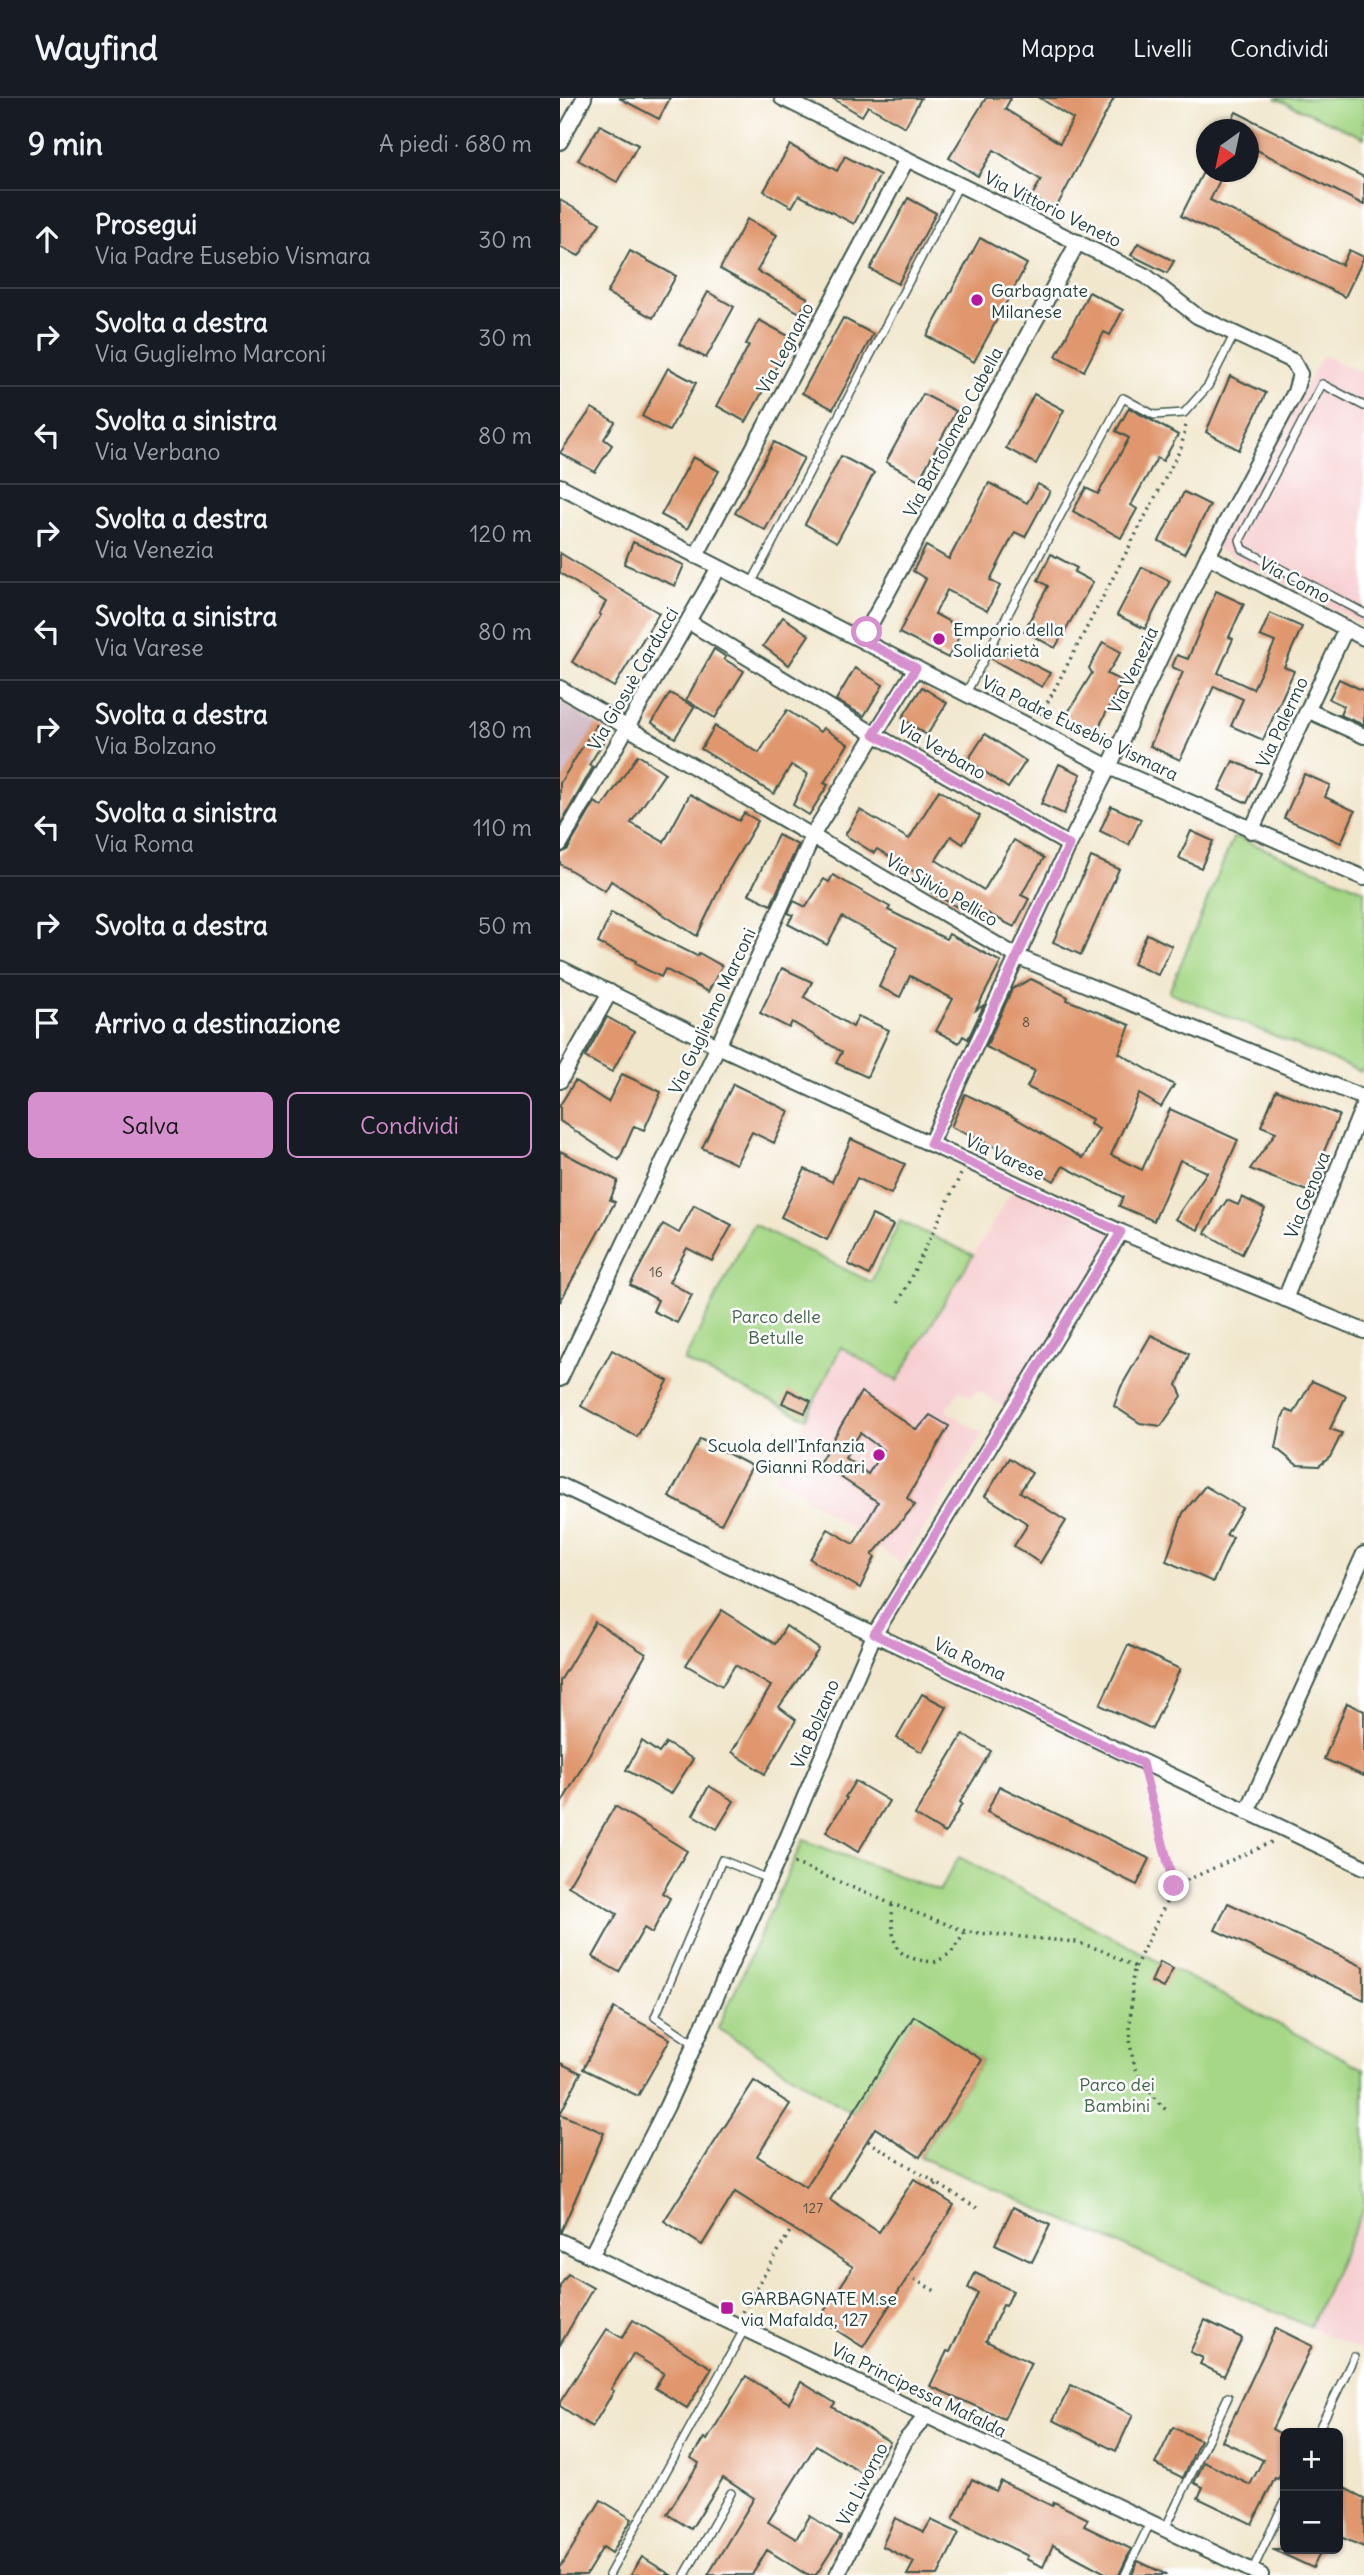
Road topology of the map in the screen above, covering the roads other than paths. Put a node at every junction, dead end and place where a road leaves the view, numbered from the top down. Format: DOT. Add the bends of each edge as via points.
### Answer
graph roads {
  1 [pos="584,98"];
  2 [pos="782,98"];
  3 [pos="560,142"];
  4 [pos="907,159"];
  5 [pos="959,184"];
  6 [pos="1078,242"];
  7 [pos="1234,335"];
  8 [pos="1298,367"];
  9 [pos="1364,406"];
  10 [pos="560,486"];
  11 [pos="696,556"];
  12 [pos="1208,556"];
  13 [pos="718,569"];
  14 [pos="751,585"];
  15 [pos="1364,613"];
  16 [pos="688,622"];
  17 [pos="1346,628"];
  18 [pos="1364,638"];
  19 [pos="862,640"];
  20 [pos="916,668"];
  21 [pos="560,688"];
  22 [pos="966,693"];
  23 [pos="1309,711"];
  24 [pos="627,727"];
  25 [pos="874,734"];
  26 [pos="1364,736"];
  27 [pos="1109,767"];
  28 [pos="1251,831"];
  29 [pos="813,836"];
  30 [pos="560,844"];
  31 [pos="1069,845"];
  32 [pos="1364,878"];
  33 [pos="1018,957"];
  34 [pos="560,968"];
  35 [pos="610,992"];
  36 [pos="718,1046"];
  37 [pos="560,1081"];
  38 [pos="1364,1098"];
  39 [pos="1364,1104"];
  40 [pos="930,1144"];
  41 [pos="1121,1232"];
  42 [pos="1286,1299"];
  43 [pos="1364,1331"];
  44 [pos="560,1379"];
  45 [pos="560,1485"];
  46 [pos="1364,1555"];
  47 [pos="874,1634"];
  48 [pos="1247,1812"];
  49 [pos="1364,1867"];
  50 [pos="769,1880"];
  51 [pos="695,2044"];
  52 [pos="560,2241"];
  53 [pos="591,2256"];
  54 [pos="740,2325"];
  55 [pos="1354,2357"];
  56 [pos="1228,2397"];
  57 [pos="927,2415"];
  58 [pos="1319,2428"];
  59 [pos="731,2493"];
  60 [pos="1280,2514"];
  61 [pos="1150,2523"];
  62 [pos="1165,2530"];
  63 [pos="1257,2573"];
  64 [pos="609,2575"];
  65 [pos="685,2575"];
  66 [pos="837,2575"];
  67 [pos="1125,2575"];
  1 -- 3 [label="street"];
  2 -- 4 [label="street, Via Vittorio Veneto"];
  4 -- 5 [label="street, Via Vittorio Veneto"];
  4 -- 11 [label="street, Via Legnano"];
  5 -- 6 [label="street, Via Vittorio Veneto"];
  5 -- 14 [label="lane"];
  6 -- 7 [label="street, Via Vittorio Veneto" via="1155,281 1197,316"];
  6 -- 19 [label="street, Via Bartolomeo Cabella"];
  7 -- 8 [label="street, Via Vittorio Veneto"];
  7 -- 22 [label="lane" via="1208,386 1184,413 1154,415 1122,398"];
  8 -- 12 [label="street, Via Venezia" via="1295,392"];
  9 -- 15 [label="lane" via="1322,384 1240,540 1243,549"];
  10 -- 11 [label="street, Via Padre Eusebio Vismara"];
  11 -- 13 [label="street, Via Padre Eusebio Vismara"];
  12 -- 17 [label="street, Via Como"];
  12 -- 27 [label="street, Via Venezia"];
  13 -- 14 [label="street, Via Padre Eusebio Vismara"];
  13 -- 16 [label="street, Via Giosuè Carducci"];
  14 -- 19 [label="street, Via Padre Eusebio Vismara"];
  16 -- 24 [label="street, Via Giosuè Carducci"];
  16 -- 25 [label="street, Via Verbano"];
  17 -- 18 [label="street, Via Como"];
  17 -- 23 [label="street, Via Palermo"];
  19 -- 20 [label="street, Via Padre Eusebio Vismara"];
  20 -- 22 [label="street, Via Padre Eusebio Vismara"];
  20 -- 25 [label="street, Via Guglielmo Marconi"];
  21 -- 24 [label="street, Via Silvio Pellico"];
  22 -- 27 [label="street, Via Padre Eusebio Vismara"];
  23 -- 26 [label="street"];
  23 -- 28 [label="street, Via Palermo"];
  24 -- 29 [label="street, Via Silvio Pellico"];
  24 -- 30 [label="street, Via Giosuè Carducci"];
  25 -- 29 [label="street, Via Guglielmo Marconi"];
  25 -- 31 [label="street, Via Verbano"];
  27 -- 28 [label="street, Via Padre Eusebio Vismara"];
  27 -- 31 [label="street, Via Venezia"];
  28 -- 32 [label="street, Via Padre Eusebio Vismara"];
  29 -- 33 [label="street, Via Silvio Pellico"];
  29 -- 36 [label="street, Via Guglielmo Marconi"];
  31 -- 33 [label="street, Via Venezia"];
  33 -- 38 [label="street, Via Silvio Pellico"];
  33 -- 40 [label="street, Via Venezia"];
  34 -- 35 [label="street, Via Varese"];
  35 -- 36 [label="street, Via Varese"];
  35 -- 37 [label="street"];
  36 -- 40 [label="street, Via Varese"];
  36 -- 44 [label="street, Via Guglielmo Marconi"];
  39 -- 42 [label="street, Via Genova"];
  40 -- 41 [label="street, Via Varese"];
  41 -- 42 [label="street, Via Varese"];
  41 -- 47 [label="street, Via Bolzano"];
  42 -- 43 [label="street, Via Varese"];
  45 -- 47 [label="street, Via Roma"];
  46 -- 48 [label="street"];
  47 -- 48 [label="street, Via Roma"];
  47 -- 50 [label="street, Via Bolzano"];
  48 -- 49 [label="street, Via Roma"];
  50 -- 51 [label="street, Via Bolzano"];
  50 -- 51 [label="lane" via="722,1860 655,2017"];
  51 -- 53 [label="street, Via Bolzano"];
  52 -- 53 [label="street, Via Principessa Mafalda"];
  53 -- 54 [label="street, Via Principessa Mafalda"];
  54 -- 57 [label="street, Via Principessa Mafalda"];
  54 -- 64 [label="lane"];
  55 -- 58 [label="lane"];
  56 -- 62 [label="lane"];
  57 -- 61 [label="street, Via Principessa Mafalda"];
  57 -- 66 [label="street, Via Livorno" via="905,2441"];
  59 -- 65 [label="lane"];
  60 -- 63 [label="lane"];
  61 -- 62 [label="street, Via Principessa Mafalda"];
  61 -- 67 [label="lane"];
  62 -- 63 [label="street, Via Principessa Mafalda"];
}
